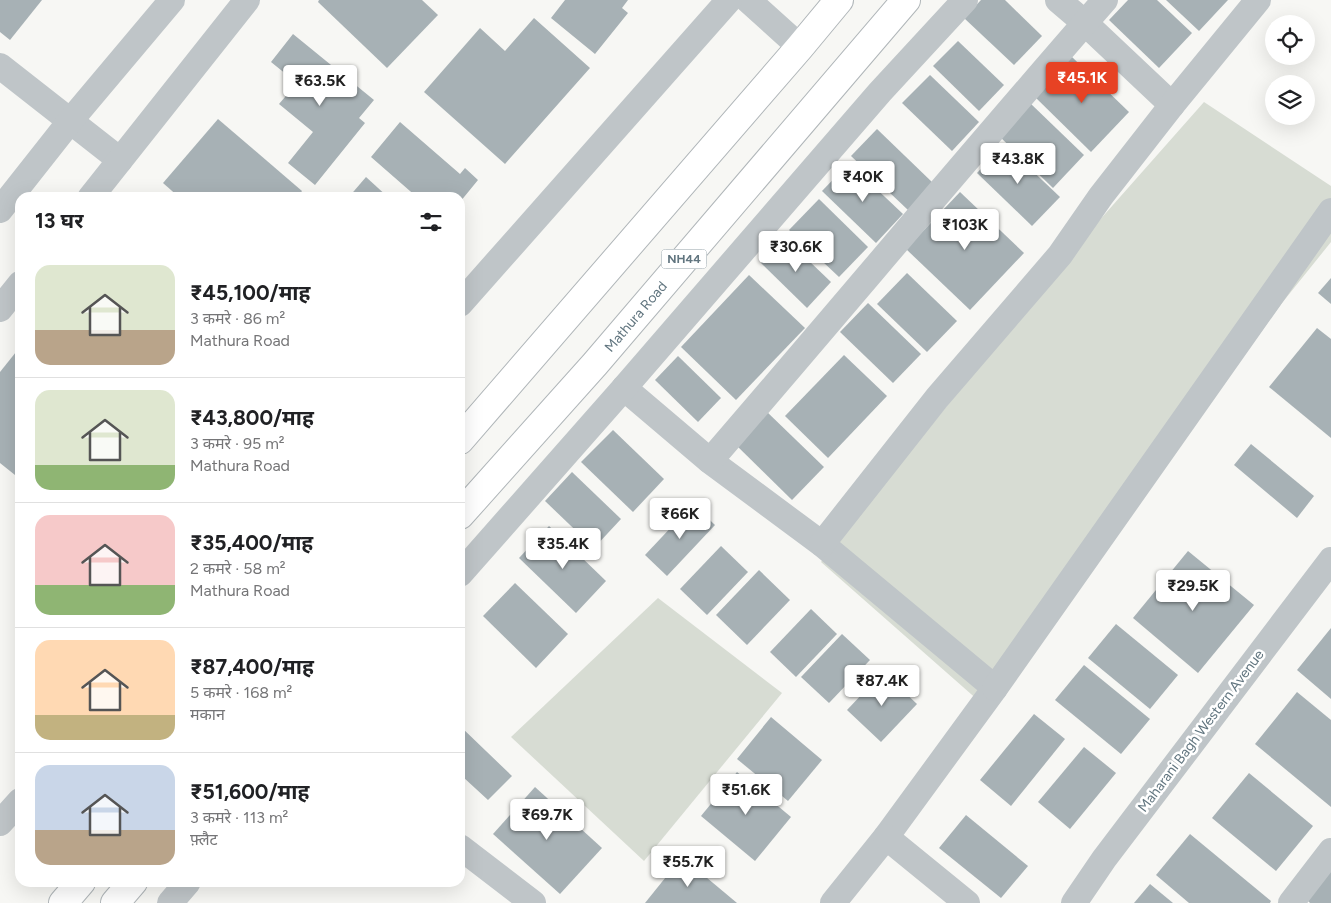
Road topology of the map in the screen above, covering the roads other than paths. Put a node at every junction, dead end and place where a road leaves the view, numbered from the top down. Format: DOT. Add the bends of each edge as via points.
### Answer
graph roads {
  1 [pos="172,0"];
  2 [pos="247,0"];
  3 [pos="729,0"];
  4 [pos="748,0"];
  5 [pos="839,0"];
  6 [pos="906,0"];
  7 [pos="965,0"];
  8 [pos="1058,0"];
  9 [pos="1105,0"];
  10 [pos="1258,0"];
  11 [pos="1085,23"];
  12 [pos="800,47"];
  13 [pos="0,66"];
  14 [pos="1172,105"];
  15 [pos="71,120"];
  16 [pos="120,160"];
  17 [pos="95,192"];
  18 [pos="0,210"];
  19 [pos="1331,212"];
  20 [pos="15,290"];
  21 [pos="465,298"];
  22 [pos="0,309"];
  23 [pos="624,388"];
  24 [pos="465,434"];
  25 [pos="710,460"];
  26 [pos="465,509"];
  27 [pos="822,544"];
  28 [pos="465,568"];
  29 [pos="1327,573"];
  30 [pos="995,688"];
  31 [pos="15,806"];
  32 [pos="0,823"];
  33 [pos="886,837"];
  34 [pos="465,851"];
  35 [pos="1331,851"];
  36 [pos="77,887"];
  37 [pos="128,887"];
  38 [pos="184,887"];
  39 [pos="63,903"];
  40 [pos="114,903"];
  41 [pos="170,903"];
  42 [pos="533,903"];
  43 [pos="832,903"];
  44 [pos="967,903"];
  45 [pos="1074,903"];
  46 [pos="1292,903"];
  1 -- 15 [label="street"];
  2 -- 16 [label="street"];
  3 -- 21 [label="street"];
  4 -- 12 [label="street"];
  5 -- 12 [label="highway"];
  6 -- 26 [label="highway, Mathura Road / NH44" via="595,364"];
  7 -- 23 [label="street" via="880,92"];
  8 -- 11 [label="street"];
  9 -- 11 [label="street"];
  10 -- 14 [label="street"];
  11 -- 14 [label="street"];
  11 -- 25 [label="street"];
  12 -- 24 [label="highway"];
  13 -- 15 [label="street"];
  14 -- 27 [label="street" via="1060,255 937,398"];
  15 -- 16 [label="street"];
  15 -- 18 [label="street"];
  16 -- 17 [label="street"];
  19 -- 30 [label="street"];
  20 -- 22 [label="street"];
  23 -- 25 [label="street"];
  23 -- 28 [label="street"];
  25 -- 27 [label="street"];
  27 -- 30 [label="street"];
  29 -- 45 [label="street, Maharani Bagh Western Avenue" via="1104,859"];
  30 -- 33 [label="street"];
  31 -- 32 [label="street"];
  33 -- 43 [label="street"];
  33 -- 44 [label="street"];
  34 -- 42 [label="street"];
  35 -- 46 [label="street"];
  36 -- 39 [label="highway"];
  37 -- 40 [label="highway"];
  38 -- 41 [label="street"];
}
